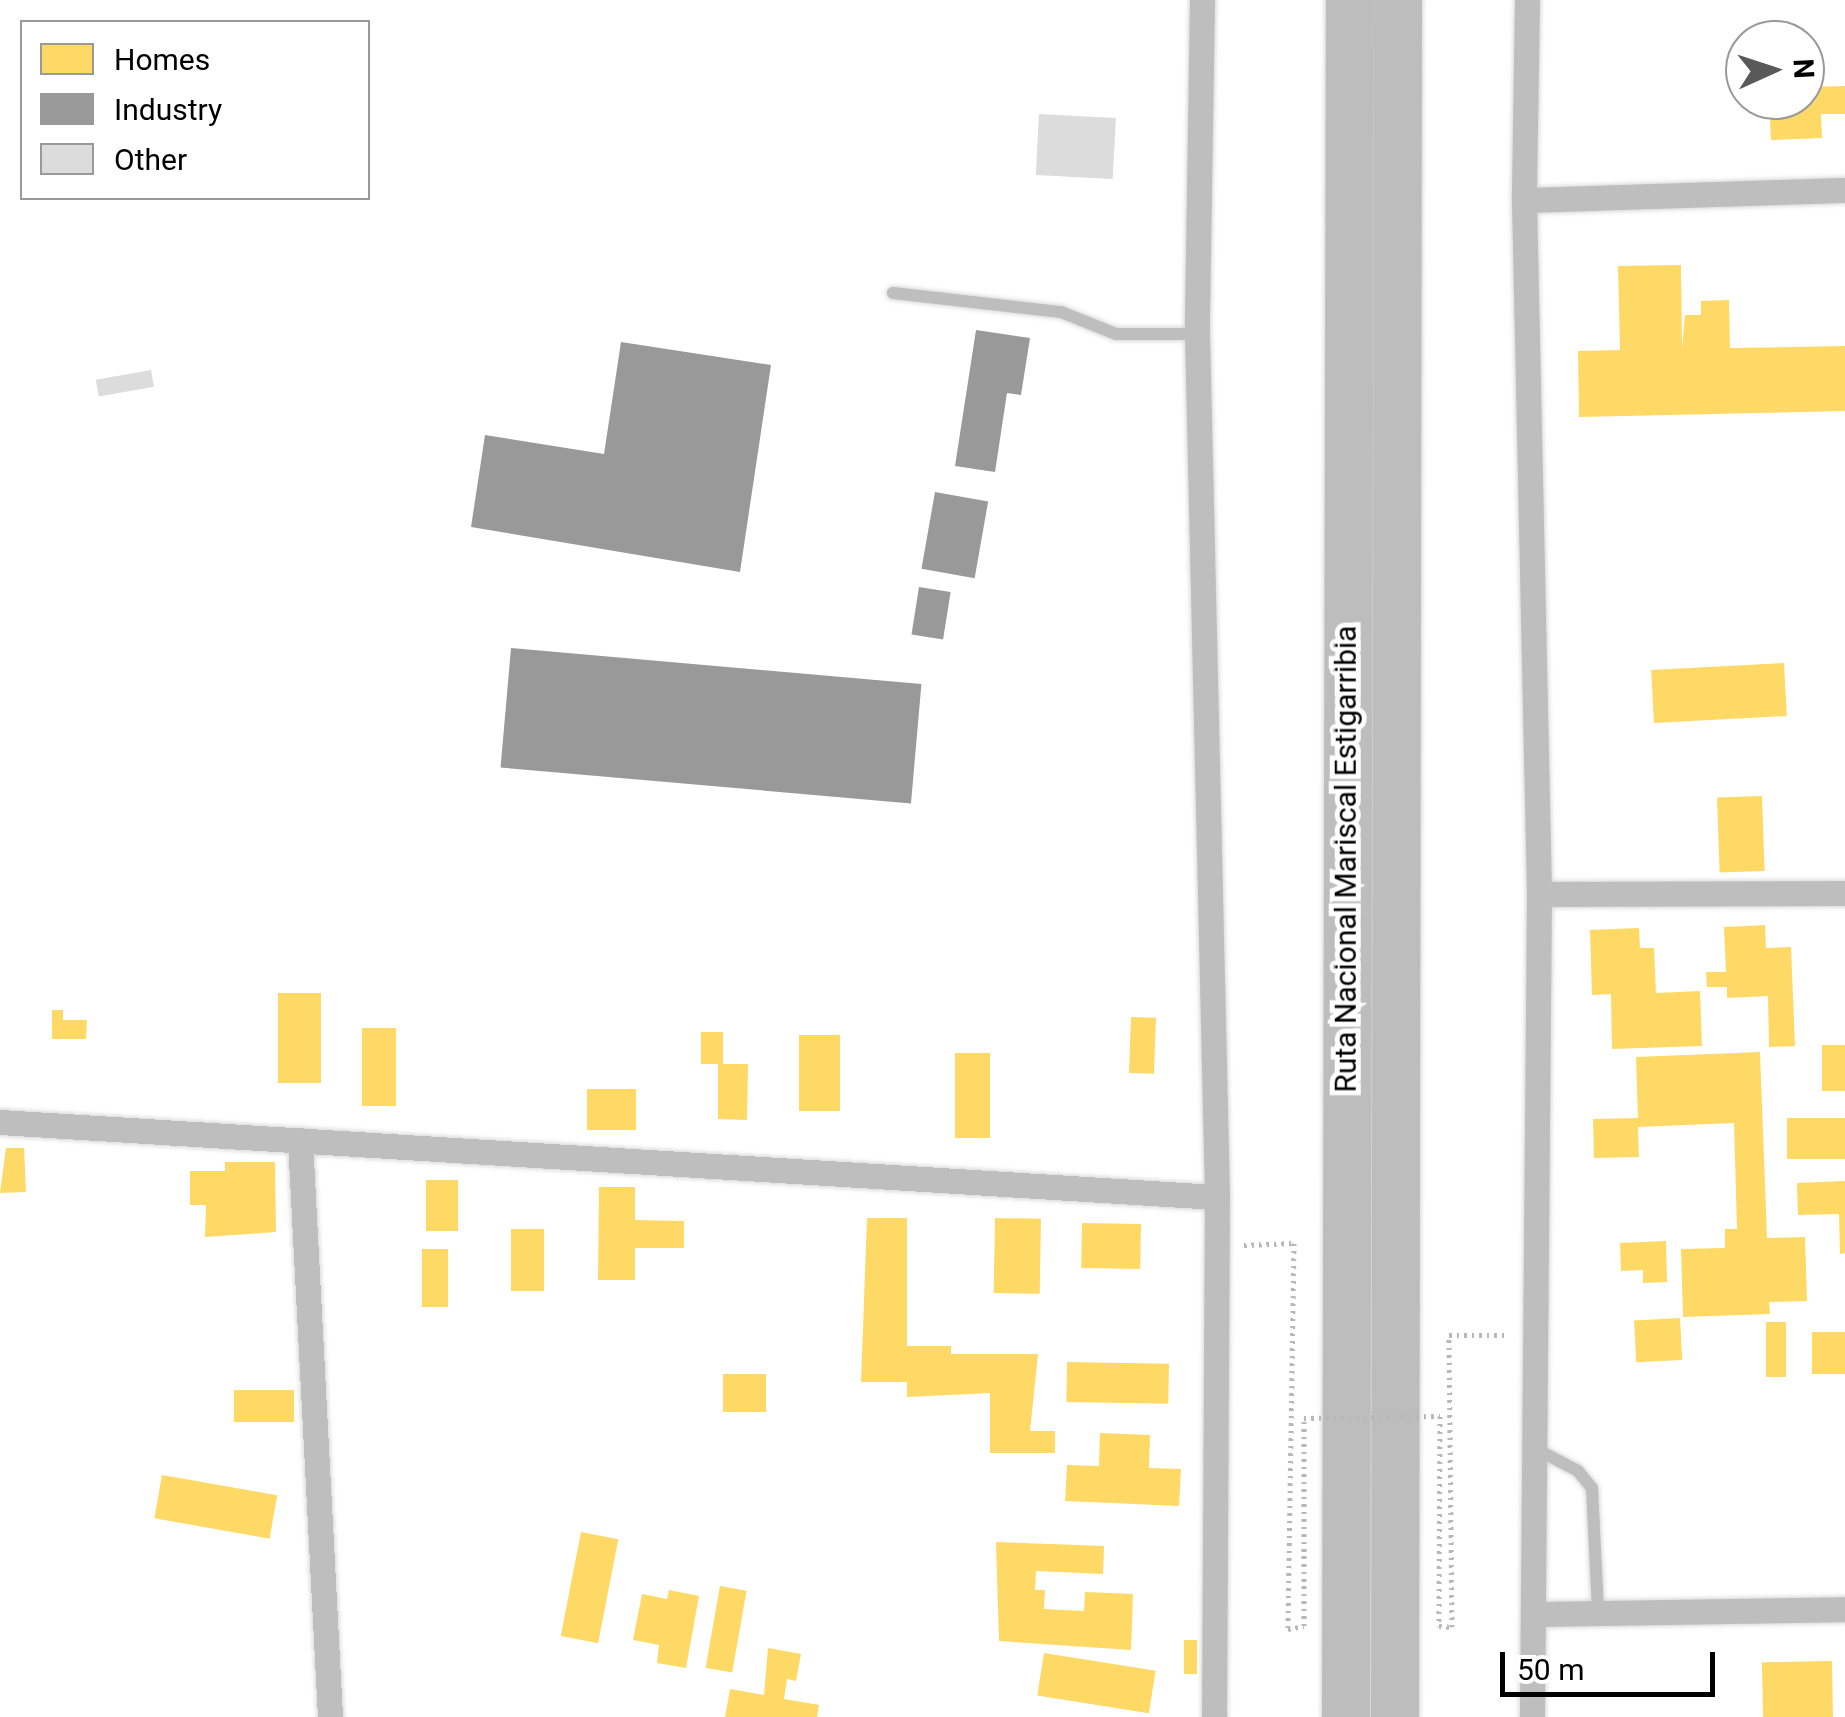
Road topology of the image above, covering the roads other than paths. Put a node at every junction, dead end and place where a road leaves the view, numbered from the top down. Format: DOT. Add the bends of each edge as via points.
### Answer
graph roads {
  1 [pos="1202,0"];
  2 [pos="1350,0"];
  3 [pos="1398,0"];
  4 [pos="1527,0"];
  5 [pos="1845,190"];
  6 [pos="1524,200"];
  7 [pos="893,293"];
  8 [pos="1198,334"];
  9 [pos="1539,894"];
  10 [pos="1845,894"];
  11 [pos="0,1122"];
  12 [pos="300,1140"];
  13 [pos="1217,1197"];
  14 [pos="1536,1448"];
  15 [pos="1845,1610"];
  16 [pos="1598,1612"];
  17 [pos="1536,1614"];
  18 [pos="330,1717"];
  19 [pos="1214,1717"];
  20 [pos="1346,1717"];
  21 [pos="1395,1717"];
  22 [pos="1532,1717"];
  1 -- 8 [label="street"];
  2 -- 20 [label="highway, Ruta Nacional Mariscal Estigarribia"];
  3 -- 21 [label="highway, Ruta Nacional Mariscal Estigarribia"];
  4 -- 6 [label="street"];
  5 -- 6 [label="street"];
  6 -- 9 [label="street"];
  7 -- 8 [label="lane" via="1061,312 1116,334"];
  8 -- 13 [label="street"];
  9 -- 10 [label="street"];
  9 -- 14 [label="street"];
  11 -- 12 [label="street"];
  12 -- 13 [label="street"];
  12 -- 18 [label="street"];
  13 -- 19 [label="street"];
  14 -- 16 [label="lane" via="1578,1471 1592,1488"];
  14 -- 17 [label="street"];
  15 -- 16 [label="street"];
  16 -- 17 [label="street"];
  17 -- 22 [label="street"];
}
